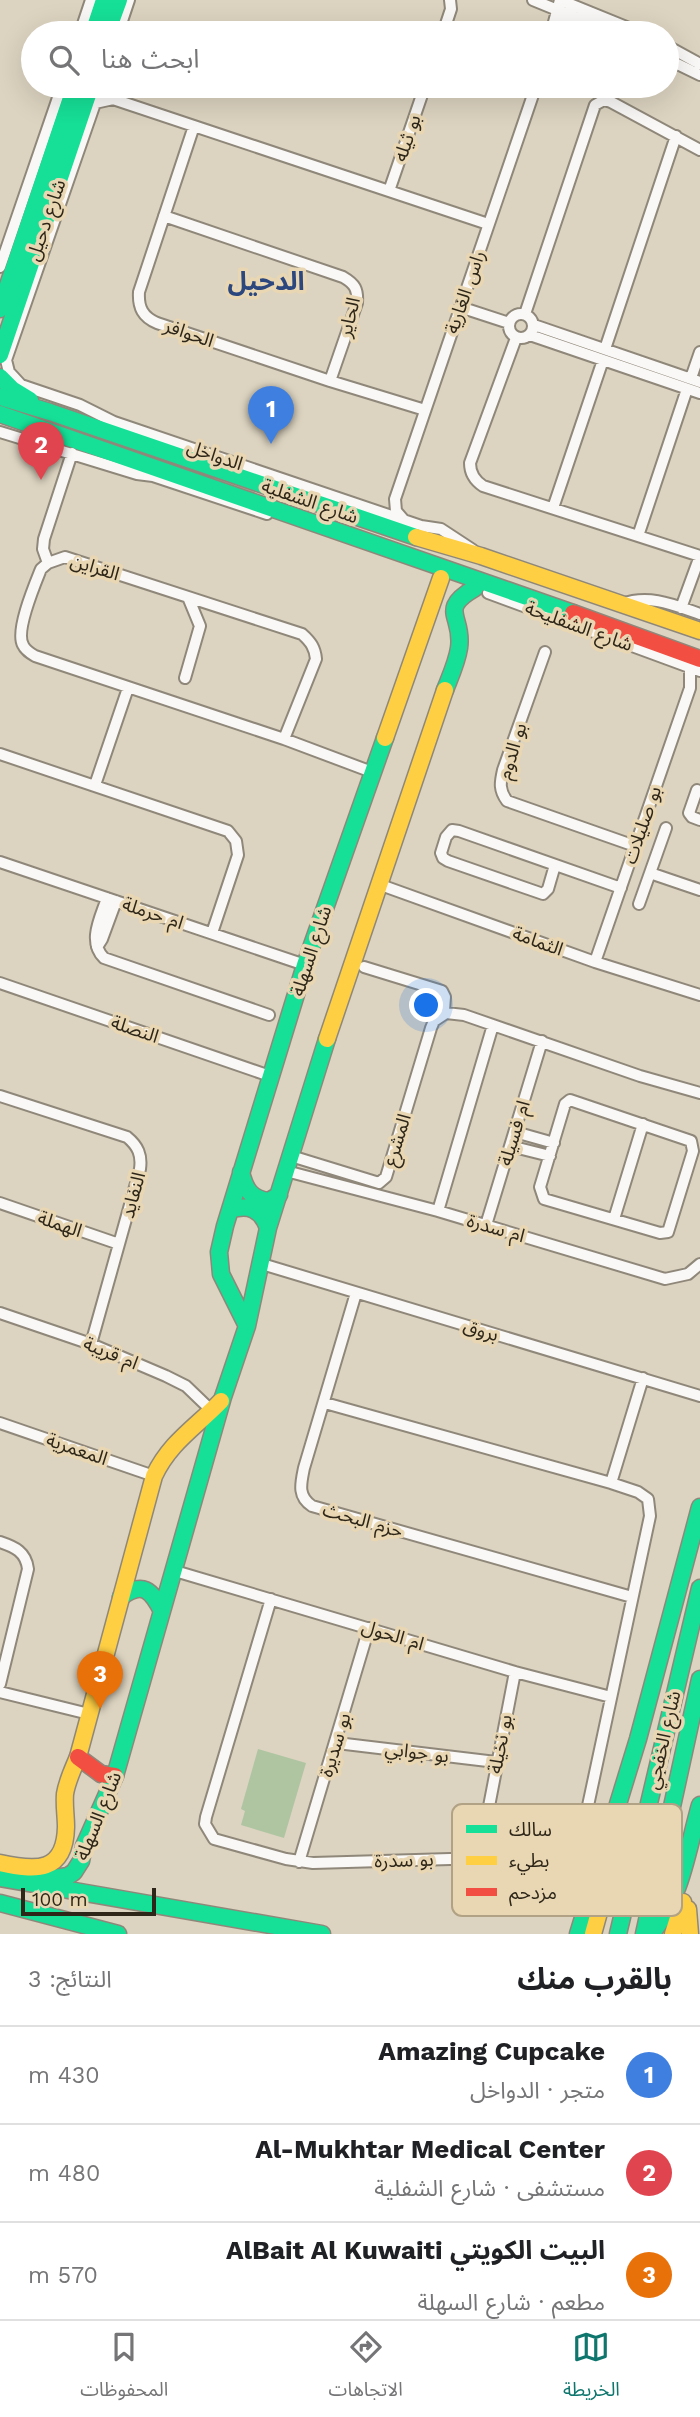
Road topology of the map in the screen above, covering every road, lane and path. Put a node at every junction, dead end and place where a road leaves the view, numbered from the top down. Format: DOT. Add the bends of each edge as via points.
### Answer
graph roads {
  1 [pos="91,0"];
  2 [pos="104,0"];
  3 [pos="119,0"];
  4 [pos="129,0"];
  5 [pos="458,0"];
  6 [pos="533,0"];
  7 [pos="450,5"];
  8 [pos="564,7"];
  9 [pos="84,21"];
  10 [pos="97,21"];
  11 [pos="111,21"];
  12 [pos="122,21"];
  13 [pos="591,21"];
  14 [pos="605,21"];
  15 [pos="679,53"];
  16 [pos="679,64"];
  17 [pos="700,64"];
  18 [pos="700,75"];
  19 [pos="58,98"];
  20 [pos="71,98"];
  21 [pos="90,98"];
  22 [pos="95,98"];
  23 [pos="421,98"];
  24 [pos="532,98"];
  25 [pos="113,99"];
  26 [pos="89,108"];
  27 [pos="194,126"];
  28 [pos="676,135"];
  29 [pos="700,150"];
  30 [pos="389,191"];
  31 [pos="66,192"];
  32 [pos="164,216"];
  33 [pos="488,225"];
  34 [pos="34,253"];
  35 [pos="0,267"];
  36 [pos="460,307"];
  37 [pos="25,308"];
  38 [pos="0,309"];
  39 [pos="525,314"];
  40 [pos="509,323"];
  41 [pos="532,330"];
  42 [pos="6,334"];
  43 [pos="516,338"];
  44 [pos="700,352"];
  45 [pos="4,354"];
  46 [pos="604,355"];
  47 [pos="0,377"];
  48 [pos="330,381"];
  49 [pos="693,383"];
  50 [pos="700,393"];
  51 [pos="0,397"];
  52 [pos="425,410"];
  53 [pos="50,412"];
  54 [pos="0,414"];
  55 [pos="98,415"];
  56 [pos="72,420"];
  57 [pos="0,422"];
  58 [pos="50,430"];
  59 [pos="0,432"];
  60 [pos="108,450"];
  61 [pos="72,453"];
  62 [pos="153,476"];
  63 [pos="396,499"];
  64 [pos="553,508"];
  65 [pos="378,512"];
  66 [pos="404,520"];
  67 [pos="340,531"];
  68 [pos="638,536"];
  69 [pos="372,542"];
  70 [pos="481,556"];
  71 [pos="700,556"];
  72 [pos="48,563"];
  73 [pos="434,575"];
  74 [pos="481,591"];
  75 [pos="188,597"];
  76 [pos="619,604"];
  77 [pos="556,608"];
  78 [pos="681,608"];
  79 [pos="453,614"];
  80 [pos="700,614"];
  81 [pos="427,619"];
  82 [pos="700,631"];
  83 [pos="545,652"];
  84 [pos="697,666"];
  85 [pos="185,677"];
  86 [pos="700,677"];
  87 [pos="128,688"];
  88 [pos="690,688"];
  89 [pos="284,739"];
  90 [pos="0,754"];
  91 [pos="372,772"];
  92 [pos="95,785"];
  93 [pos="697,790"];
  94 [pos="700,820"];
  95 [pos="666,828"];
  96 [pos="635,846"];
  97 [pos="0,862"];
  98 [pos="555,865"];
  99 [pos="650,873"];
  100 [pos="378,884"];
  101 [pos="621,888"];
  102 [pos="700,890"];
  103 [pos="111,899"];
  104 [pos="639,904"];
  105 [pos="212,933"];
  106 [pos="595,962"];
  107 [pos="305,965"];
  108 [pos="363,967"];
  109 [pos="0,983"];
  110 [pos="700,995"];
  111 [pos="446,1013"];
  112 [pos="269,1015"];
  113 [pos="493,1025"];
  114 [pos="542,1041"];
  115 [pos="270,1076"];
  116 [pos="700,1093"];
  117 [pos="0,1096"];
  118 [pos="643,1124"];
  119 [pos="515,1132"];
  120 [pos="554,1143"];
  121 [pos="510,1146"];
  122 [pos="550,1156"];
  123 [pos="289,1164"];
  124 [pos="241,1172"];
  125 [pos="379,1183"];
  126 [pos="279,1195"];
  127 [pos="375,1195"];
  128 [pos="0,1203"];
  129 [pos="230,1210"];
  130 [pos="438,1210"];
  131 [pos="614,1219"];
  132 [pos="486,1225"];
  133 [pos="268,1228"];
  134 [pos="119,1244"];
  135 [pos="262,1264"];
  136 [pos="700,1264"];
  137 [pos="356,1293"];
  138 [pos="0,1313"];
  139 [pos="247,1326"];
  140 [pos="91,1345"];
  141 [pos="643,1378"];
  142 [pos="700,1395"];
  143 [pos="223,1397"];
  144 [pos="324,1403"];
  145 [pos="212,1411"];
  146 [pos="0,1423"];
  147 [pos="154,1476"];
  148 [pos="611,1483"];
  149 [pos="700,1507"];
  150 [pos="0,1542"];
  151 [pos="175,1571"];
  152 [pos="700,1588"];
  153 [pos="121,1597"];
  154 [pos="632,1597"];
  155 [pos="271,1599"];
  156 [pos="162,1611"];
  157 [pos="369,1628"];
  158 [pos="6,1637"];
  159 [pos="515,1672"];
  160 [pos="700,1679"];
  161 [pos="0,1684"];
  162 [pos="0,1692"];
  163 [pos="611,1697"];
  164 [pos="89,1714"];
  165 [pos="638,1739"];
  166 [pos="337,1743"];
  167 [pos="78,1757"];
  168 [pos="496,1762"];
  169 [pos="115,1776"];
  170 [pos="489,1804"];
  171 [pos="588,1804"];
  172 [pos="615,1804"];
  173 [pos="618,1804"];
  174 [pos="627,1804"];
  175 [pos="648,1804"];
  176 [pos="672,1804"];
  177 [pos="700,1805"];
  178 [pos="700,1846"];
  179 [pos="452,1859"];
  180 [pos="299,1862"];
  181 [pos="0,1863"];
  182 [pos="28,1870"];
  183 [pos="682,1874"];
  184 [pos="0,1878"];
  185 [pos="0,1903"];
  186 [pos="682,1905"];
  187 [pos="688,1909"];
  188 [pos="572,1916"];
  189 [pos="584,1916"];
  190 [pos="598,1916"];
  191 [pos="609,1916"];
  192 [pos="622,1916"];
  193 [pos="648,1916"];
  194 [pos="666,1916"];
  195 [pos="679,1916"];
  196 [pos="118,1934"];
  197 [pos="322,1934"];
  198 [pos="562,1934"];
  199 [pos="578,1934"];
  200 [pos="593,1934"];
  201 [pos="618,1934"];
  202 [pos="644,1934"];
  203 [pos="652,1934"];
  204 [pos="673,1934"];
  205 [pos="684,1934"];
  206 [pos="690,1934"];
  1 -- 9 [label="street"];
  2 -- 10 [label="main road"];
  3 -- 11 [label="main road"];
  4 -- 12 [label="street"];
  5 -- 7 [label="street"];
  6 -- 8 [label="street"];
  8 -- 13 [label="street"];
  8 -- 14 [label="street"];
  15 -- 17 [label="street"];
  16 -- 18 [label="street"];
  19 -- 35 [label="street, شارع دحيل"];
  20 -- 38 [label="main road, شارع دحيل"];
  21 -- 26 [label="main road, شارع دحيل"];
  22 -- 26 [label="street, شارع دحيل"];
  23 -- 30 [label="street, بو ثيله"];
  24 -- 33 [label="street, راس الغارية"];
  25 -- 26 [label="street"];
  25 -- 27 [label="street"];
  26 -- 31 [label="street, شارع دحيل"];
  26 -- 34 [label="main road, شارع دحيل"];
  27 -- 30 [label="street"];
  27 -- 32 [label="street, الحوافر"];
  28 -- 29 [label="street"];
  28 -- 39 [label="street" via="611,102 595,105"];
  28 -- 46 [label="street"];
  30 -- 33 [label="street"];
  31 -- 34 [label="main road"];
  31 -- 37 [label="street, شارع دحيل"];
  32 -- 48 [label="street, الحوافر" via="139,292 138,303 148,319"];
  32 -- 48 [label="street, الحاير" via="355,285 357,303"];
  33 -- 36 [label="street, راس الغارية"];
  34 -- 42 [label="main road, شارع دحيل"];
  36 -- 40 [label="street"];
  36 -- 52 [label="street, راس الغارية"];
  37 -- 42 [label="main road"];
  37 -- 45 [label="street, شارع دحيل"];
  39 -- 40 [label="street"];
  39 -- 41 [label="street" via="531,318"];
  40 -- 43 [label="street"];
  41 -- 43 [label="street" via="523,339"];
  41 -- 46 [label="street"];
  42 -- 45 [label="main road, شارع دحيل"];
  43 -- 64 [label="street" via="472,458 471,472 483,486"];
  44 -- 49 [label="street"];
  45 -- 55 [label="street, الدواخل" via="7,368 21,385"];
  46 -- 49 [label="street"];
  46 -- 64 [label="street"];
  47 -- 53 [label="main road"];
  48 -- 52 [label="street, الحوافر"];
  49 -- 50 [label="street"];
  49 -- 68 [label="street"];
  51 -- 53 [label="main road, شارع الشفلية"];
  52 -- 63 [label="street, راس الغارية"];
  53 -- 56 [label="main road, شارع الشفلية"];
  54 -- 58 [label="main road, شارع الشفلية"];
  55 -- 56 [label="main road"];
  55 -- 65 [label="street, الدواخل"];
  56 -- 70 [label="main road, شارع الشفلية"];
  57 -- 58 [label="main road"];
  58 -- 60 [label="main road, شارع الشفلية"];
  59 -- 61 [label="street, شارع الشفلية"];
  60 -- 62 [label="main road"];
  60 -- 67 [label="main road, شارع الشفلية"];
  61 -- 62 [label="street, شارع الشفلية"];
  61 -- 72 [label="street" via="44,539"];
  62 -- 67 [label="street, شارع الشفلية" via="322,532"];
  63 -- 65 [label="street"];
  63 -- 66 [label="street" via="396,511"];
  64 -- 68 [label="street"];
  65 -- 66 [label="street, الدواخل"];
  66 -- 70 [label="street, الدواخل" via="441,529"];
  67 -- 69 [label="main road, شارع الشفلية"];
  68 -- 71 [label="street"];
  69 -- 73 [label="main road"];
  69 -- 77 [label="main road, شارع الشفلية"];
  70 -- 76 [label="main road, شارع الشفلية"];
  71 -- 78 [label="street"];
  72 -- 75 [label="street, القراين" via="65,557"];
  72 -- 87 [label="street, القراين" via="38,578 22,626 22,644 35,656"];
  73 -- 74 [label="main road"];
  73 -- 81 [label="main road, شارع السهلة"];
  74 -- 77 [label="main road"];
  74 -- 79 [label="main road" via="459,597"];
  74 -- 84 [label="street, شارع الشفليحة"];
  75 -- 85 [label="street" via="200,626"];
  75 -- 89 [label="street, القراين" via="302,634 310,641 316,659"];
  76 -- 78 [label="street, شارع الشفلية" via="648,599"];
  76 -- 82 [label="main road, شارع الشفلية"];
  77 -- 84 [label="main road, شارع الشفلية"];
  78 -- 80 [label="street, شارع الشفلية"];
  79 -- 81 [label="main road" via="439,611"];
  79 -- 100 [label="main road, شارع السهلة" via="460,628 459,649"];
  81 -- 91 [label="main road, شارع السهلة"];
  83 -- 96 [label="street, بو الدوم" via="503,770 501,793 507,801"];
  84 -- 88 [label="street, بو صليلات"];
  86 -- 88 [label="street, بو صليلات"];
  87 -- 89 [label="street, القراين"];
  87 -- 92 [label="street"];
  88 -- 96 [label="street, بو صليلات"];
  89 -- 91 [label="street, القراين"];
  90 -- 92 [label="street"];
  91 -- 107 [label="main road, شارع السهلة"];
  92 -- 105 [label="street" via="233,835 238,855"];
  93 -- 94 [label="street" via="690,813"];
  95 -- 99 [label="street"];
  96 -- 101 [label="street, بو صليلات"];
  97 -- 103 [label="street, ام حرملة"];
  98 -- 98 [label="street" via="452,830 441,853 448,861 543,894"];
  98 -- 101 [label="street"];
  99 -- 102 [label="street"];
  99 -- 104 [label="street"];
  100 -- 106 [label="street, الثمامة"];
  100 -- 123 [label="main road, شارع السهلة"];
  101 -- 106 [label="street, بو صليلات"];
  103 -- 105 [label="street, ام حرملة"];
  103 -- 112 [label="street" via="97,947 100,955"];
  105 -- 107 [label="street, ام حرملة"];
  106 -- 110 [label="street, الثمامة"];
  107 -- 115 [label="main road, شارع السهلة"];
  108 -- 111 [label="street" via="442,991"];
  109 -- 115 [label="street, النصلة"];
  111 -- 113 [label="street"];
  111 -- 125 [label="street, المشرع" via="431,1028 386,1177"];
  113 -- 114 [label="street"];
  113 -- 130 [label="street"];
  114 -- 116 [label="street"];
  114 -- 119 [label="street, ام فسيلة"];
  115 -- 124 [label="main road, شارع السهلة"];
  117 -- 134 [label="street, النفايد" via="120,1135 138,1147 142,1162"];
  118 -- 120 [label="street" via="570,1100"];
  118 -- 131 [label="street"];
  118 -- 131 [label="street" via="693,1144 673,1224 668,1232 660,1233"];
  119 -- 120 [label="street"];
  119 -- 121 [label="street, ام فسيلة"];
  120 -- 122 [label="street"];
  121 -- 122 [label="street"];
  121 -- 132 [label="street, ام فسيلة"];
  122 -- 131 [label="street" via="540,1187 544,1199"];
  123 -- 125 [label="street, المشرع"];
  123 -- 126 [label="main road, شارع السهلة"];
  123 -- 127 [label="street, ام سدرة"];
  124 -- 126 [label="main road" via="254,1198 269,1201"];
  124 -- 129 [label="main road, شارع السهلة"];
  125 -- 127 [label="street"];
  126 -- 133 [label="main road, شارع السهلة"];
  127 -- 130 [label="street, ام سدرة"];
  128 -- 134 [label="street, الهملة"];
  129 -- 133 [label="main road" via="254,1206"];
  129 -- 139 [label="main road, شارع السهلة" via="219,1252 221,1274"];
  130 -- 132 [label="street, ام سدرة"];
  132 -- 136 [label="street, ام سدرة" via="665,1279 688,1273"];
  133 -- 135 [label="main road, شارع السهلة"];
  134 -- 140 [label="street, النفايد"];
  135 -- 137 [label="street, بروق"];
  135 -- 139 [label="main road, شارع السهلة"];
  137 -- 141 [label="street, بروق"];
  137 -- 144 [label="street, حزم البحث"];
  138 -- 140 [label="street, ام قريبة"];
  139 -- 143 [label="main road, شارع السهلة"];
  140 -- 145 [label="street, ام قريبة" via="180,1382"];
  141 -- 142 [label="street, بروق"];
  141 -- 148 [label="street"];
  143 -- 145 [label="main road, شارع السهلة"];
  143 -- 151 [label="main road, شارع السهلة"];
  144 -- 148 [label="street, بو سدرة"];
  144 -- 154 [label="street, حزم البحث" via="301,1484 303,1498 312,1506"];
  145 -- 147 [label="main road, شارع السهلة" via="170,1446"];
  146 -- 147 [label="street, المعمرية"];
  147 -- 153 [label="main road, شارع السهلة"];
  148 -- 154 [label="street, بو سدرة" via="642,1493 650,1504"];
  149 -- 165 [label="main road"];
  150 -- 158 [label="street" via="20,1551 27,1564"];
  151 -- 155 [label="street, ام الحول"];
  151 -- 156 [label="main road, شارع السهلة"];
  152 -- 175 [label="main road, شارع الخفجي"];
  153 -- 156 [label="main road" via="142,1587 153,1594"];
  153 -- 164 [label="main road, شارع السهلة"];
  154 -- 163 [label="street, بو سدرة"];
  155 -- 157 [label="street, ام الحول"];
  155 -- 180 [label="street, بو سدرة" via="205,1824 220,1842"];
  156 -- 169 [label="main road, شارع السهلة"];
  157 -- 159 [label="street, ام الحول"];
  157 -- 166 [label="street, بو سديرة"];
  158 -- 161 [label="street"];
  159 -- 163 [label="street, ام الحول"];
  159 -- 168 [label="street, بو نخيلة"];
  160 -- 176 [label="main road, شارع الخفجي"];
  162 -- 164 [label="street"];
  163 -- 171 [label="street, بو سدرة"];
  164 -- 167 [label="main road, شارع السهلة"];
  165 -- 172 [label="main road"];
  165 -- 173 [label="main road"];
  165 -- 174 [label="main road" via="638,1762"];
  166 -- 168 [label="street, بو جوابي"];
  166 -- 180 [label="street, بو سديرة"];
  167 -- 169 [label="main road" via="101,1774"];
  167 -- 182 [label="main road, شارع السهلة" via="65,1793 66,1837 61,1852 52,1865"];
  168 -- 170 [label="street, بو نخيلة"];
  169 -- 182 [label="main road, شارع السهلة" via="74,1872 55,1878"];
  177 -- 183 [label="main road"];
  178 -- 186 [label="main road"];
  178 -- 187 [label="main road"];
  179 -- 180 [label="street, بو سدرة"];
  181 -- 182 [label="main road"];
  184 -- 197 [label="main road"];
  185 -- 196 [label="main road"];
  187 -- 205 [label="main road"];
  187 -- 206 [label="main road"];
  188 -- 198 [label="main road"];
  189 -- 199 [label="main road"];
  190 -- 200 [label="main road"];
  191 -- 201 [label="main road"];
  192 -- 201 [label="main road, شارع الخفجي"];
  193 -- 202 [label="main road, شارع الخفجي"];
  194 -- 203 [label="main road"];
  195 -- 204 [label="main road"];
}
